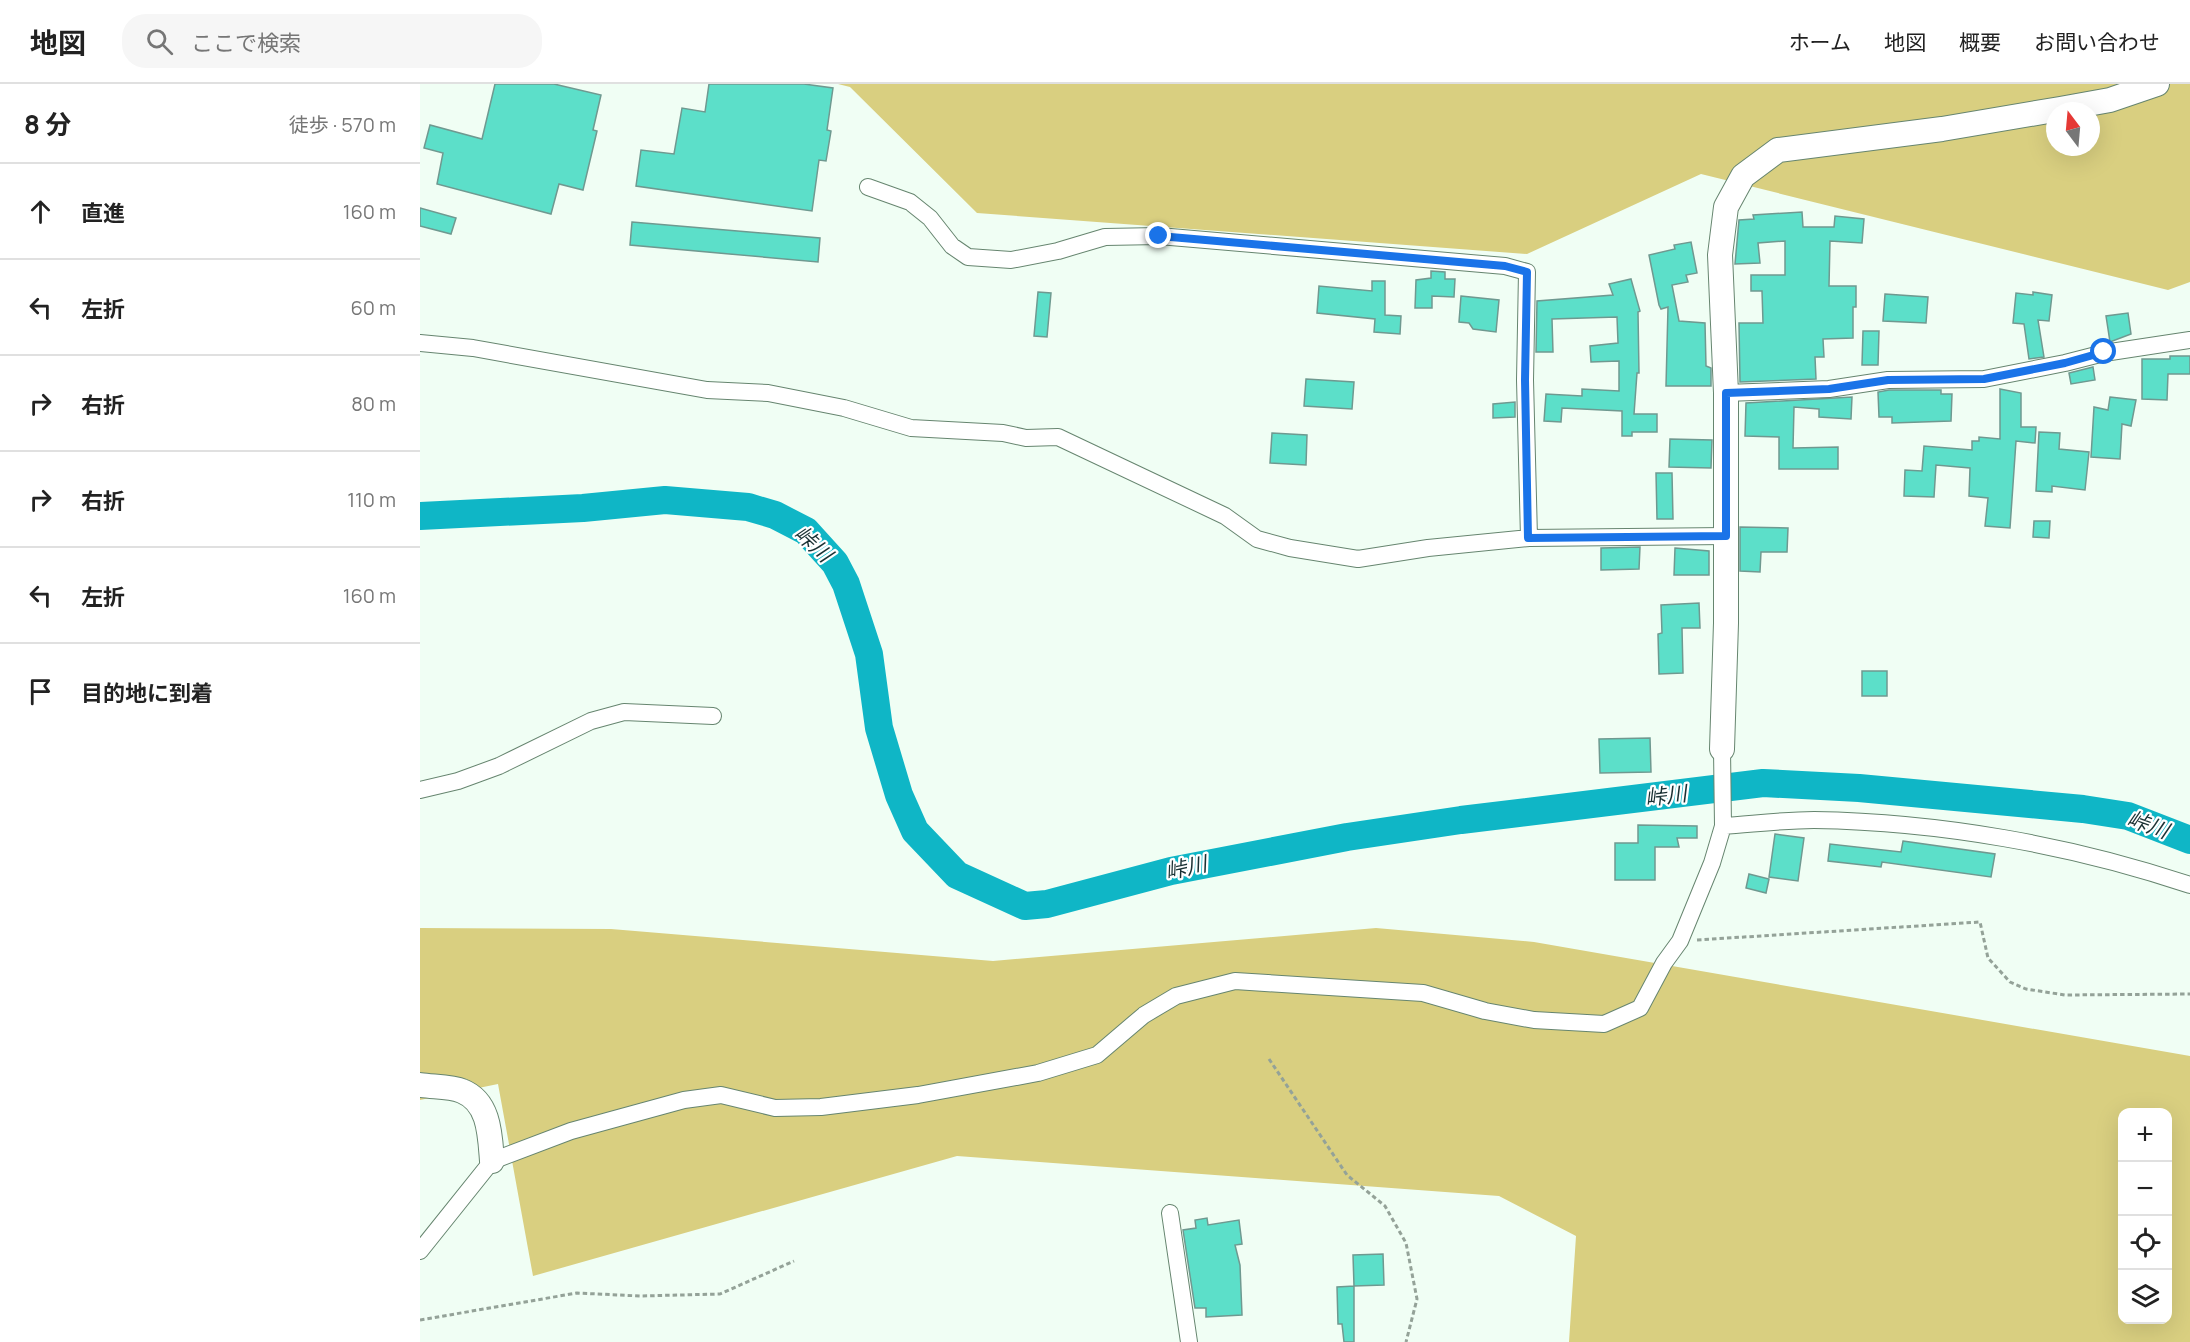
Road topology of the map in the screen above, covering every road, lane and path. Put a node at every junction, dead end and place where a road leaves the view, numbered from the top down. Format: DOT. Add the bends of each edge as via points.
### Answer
graph roads {
  1 [pos="2157,84"];
  2 [pos="868,187"];
  3 [pos="2190,340"];
  4 [pos="420,342"];
  5 [pos="1726,393"];
  6 [pos="1726,536"];
  7 [pos="1528,538"];
  8 [pos="713,716"];
  9 [pos="1722,750"];
  10 [pos="420,790"];
  11 [pos="1723,826"];
  12 [pos="2190,885"];
  13 [pos="1680,941"];
  14 [pos="2190,994"];
  15 [pos="1269,1059"];
  16 [pos="420,1085"];
  17 [pos="492,1161"];
  18 [pos="1170,1213"];
  19 [pos="420,1251"];
  20 [pos="794,1261"];
  21 [pos="420,1320"];
  22 [pos="1189,1342"];
  23 [pos="1406,1342"];
  1 -- 5 [label="street" via="2110,100 2070,107 1942,129 1778,150 1743,176 1726,207 1720,255"];
  2 -- 7 [label="street" via="910,202 930,218 951,246 968,257 1011,260 1105,237 1159,236 1505,266 1527,272"];
  3 -- 5 [label="street" via="2104,352 1984,379 1888,380 1829,389"];
  4 -- 7 [label="street" via="707,390 768,393 844,408 911,428 1058,437 1225,516 1257,539 1290,548 1358,559"];
  5 -- 6 [label="street"];
  6 -- 7 [label="street"];
  6 -- 9 [label="street"];
  8 -- 10 [label="street" via="624,711 591,721 499,766"];
  9 -- 11 [label="street"];
  11 -- 12 [label="street" via="1813,820 1933,829 2054,849"];
  11 -- 13 [label="street"];
  13 -- 14 [label="path" via="1980,922 1988,958 2010,982 2026,989 2065,995"];
  13 -- 17 [label="street" via="1640,1008 1604,1024 1534,1020 1423,993 1235,981 1176,996 1144,1015 1097,1055 1038,1073 918,1095 821,1107 775,1108 721,1095 684,1100 571,1131"];
  15 -- 23 [label="path" via="1347,1175 1385,1206 1406,1243 1418,1299"];
  16 -- 17 [label="street" via="463,1091 480,1104 489,1126"];
  17 -- 19 [label="street"];
  18 -- 22 [label="street"];
  20 -- 21 [label="path" via="720,1294 577,1293"];
}
